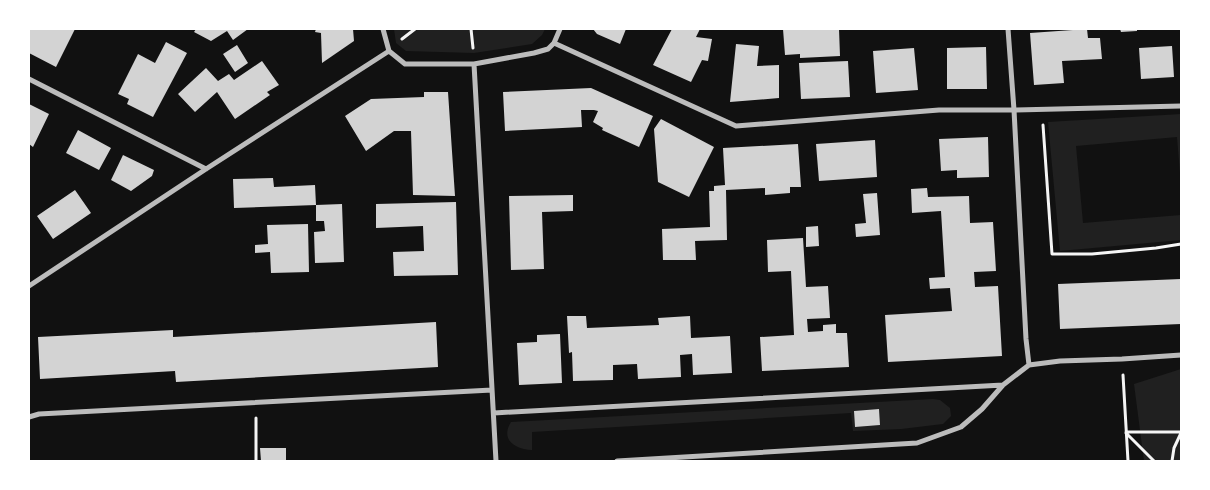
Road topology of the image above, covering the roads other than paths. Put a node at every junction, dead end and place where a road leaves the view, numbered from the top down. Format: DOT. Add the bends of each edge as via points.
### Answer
graph roads {
  1 [pos="383,29"];
  2 [pos="560,29"];
  3 [pos="1008,29"];
  4 [pos="554,43"];
  5 [pos="389,51"];
  6 [pos="474,64"];
  7 [pos="29,79"];
  8 [pos="1181,106"];
  9 [pos="1014,110"];
  10 [pos="206,169"];
  11 [pos="29,286"];
  12 [pos="1181,355"];
  13 [pos="1029,365"];
  14 [pos="1003,385"];
  15 [pos="492,390"];
  16 [pos="494,413"];
  17 [pos="29,417"];
  18 [pos="496,461"];
  19 [pos="617,461"];
  1 -- 5 [label="street"];
  2 -- 4 [label="street"];
  3 -- 9 [label="street"];
  4 -- 6 [label="street" via="534,53"];
  4 -- 9 [label="street" via="736,126 938,110"];
  5 -- 6 [label="street" via="405,64"];
  5 -- 10 [label="street"];
  6 -- 15 [label="street"];
  7 -- 10 [label="street"];
  8 -- 9 [label="street"];
  9 -- 13 [label="street"];
  10 -- 11 [label="street"];
  12 -- 13 [label="street"];
  13 -- 14 [label="street"];
  14 -- 16 [label="street"];
  14 -- 19 [label="street" via="961,427 917,443"];
  15 -- 16 [label="street"];
  15 -- 17 [label="street"];
  16 -- 18 [label="street"];
}
